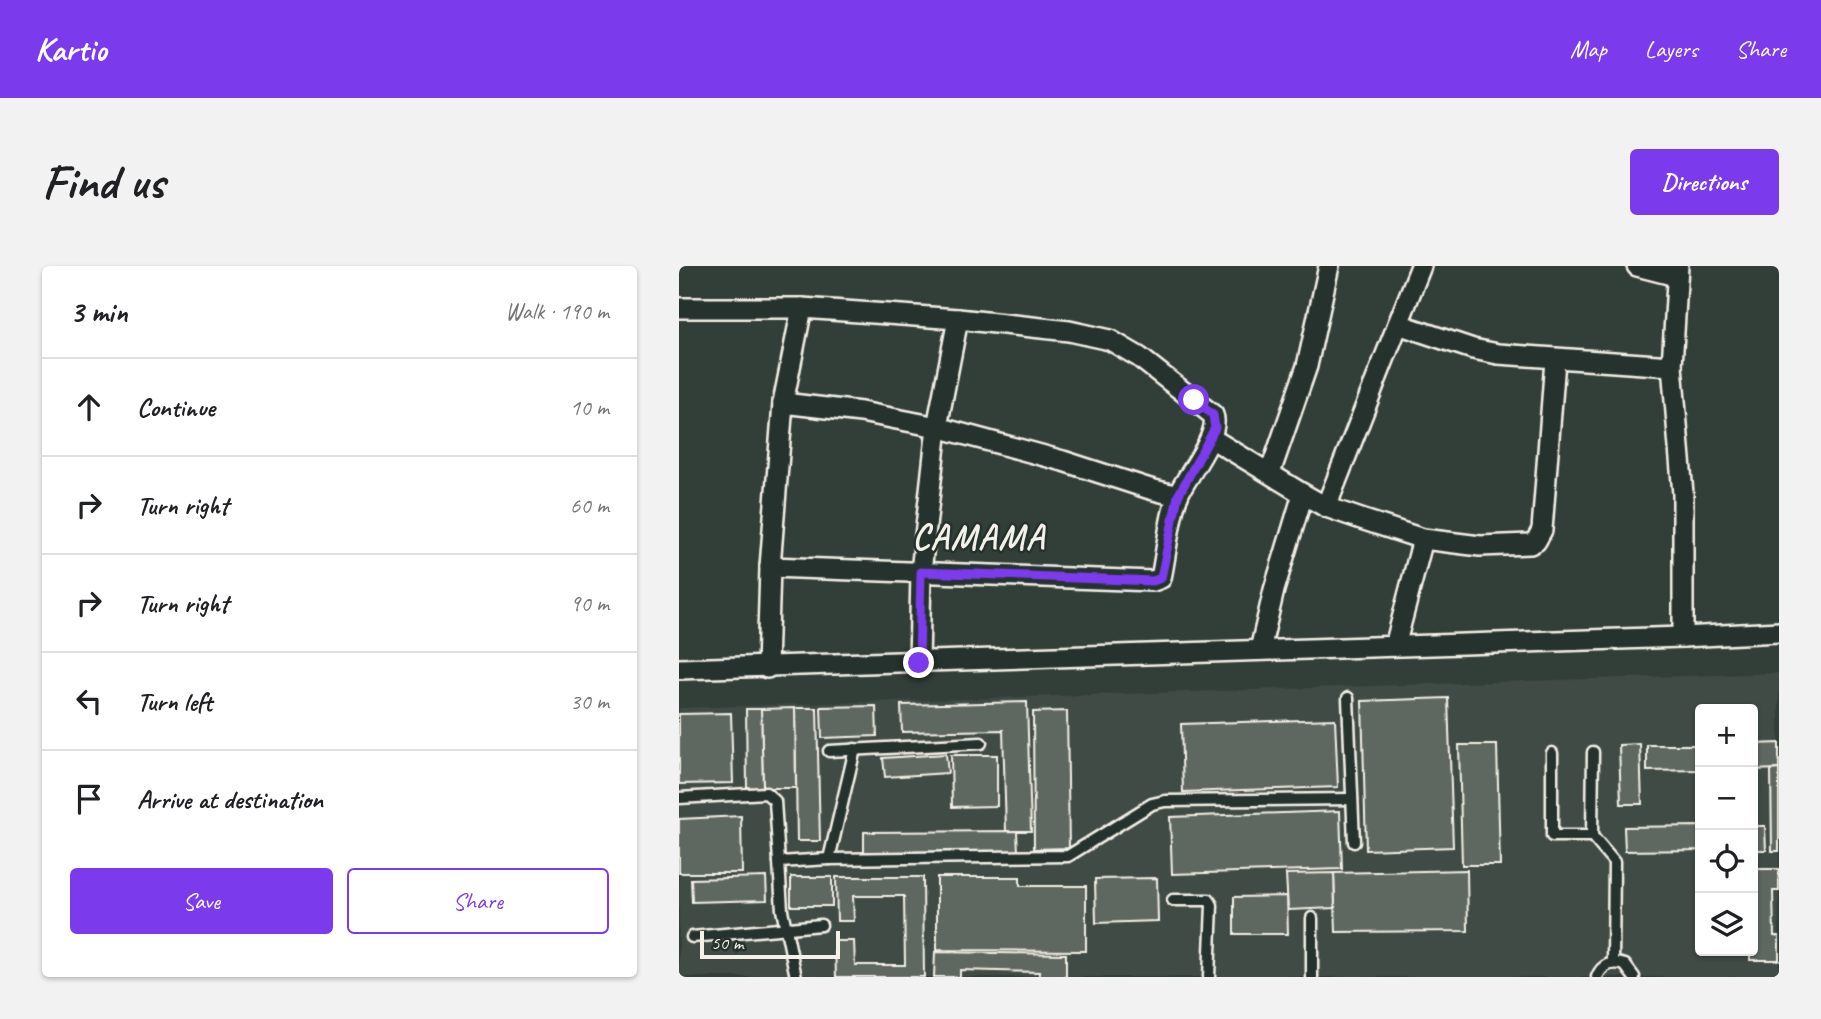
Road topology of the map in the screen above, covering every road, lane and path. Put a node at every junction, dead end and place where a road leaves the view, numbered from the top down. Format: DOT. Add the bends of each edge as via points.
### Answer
graph roads {
  1 [pos="1329,266"];
  2 [pos="1421,266"];
  3 [pos="1637,266"];
  4 [pos="1677,271"];
  5 [pos="679,308"];
  6 [pos="802,308"];
  7 [pos="958,319"];
  8 [pos="1398,324"];
  9 [pos="1555,360"];
  10 [pos="1672,366"];
  11 [pos="783,403"];
  12 [pos="937,427"];
  13 [pos="1210,438"];
  14 [pos="1270,473"];
  15 [pos="1303,494"];
  16 [pos="1178,496"];
  17 [pos="1327,507"];
  18 [pos="1423,539"];
  19 [pos="770,567"];
  20 [pos="921,572"];
  21 [pos="1779,632"];
  22 [pos="1683,637"];
  23 [pos="1395,646"];
  24 [pos="1260,650"];
  25 [pos="919,663"];
  26 [pos="767,667"];
  27 [pos="679,669"];
  28 [pos="1348,698"];
  29 [pos="981,743"];
  30 [pos="855,750"];
  31 [pos="829,751"];
  32 [pos="1593,752"];
  33 [pos="1552,754"];
  34 [pos="679,798"];
  35 [pos="1352,799"];
  36 [pos="1592,836"];
  37 [pos="1354,842"];
  38 [pos="829,859"];
  39 [pos="779,862"];
  40 [pos="1173,900"];
  41 [pos="1312,918"];
  42 [pos="821,925"];
  43 [pos="786,929"];
  44 [pos="691,937"];
  45 [pos="1613,963"];
  46 [pos="796,977"];
  47 [pos="1209,977"];
  48 [pos="1312,977"];
  49 [pos="1597,977"];
  50 [pos="1634,977"];
  1 -- 14 [label="street" via="1307,366"];
  2 -- 8 [label="street"];
  3 -- 4 [label="street"];
  4 -- 10 [label="street"];
  5 -- 6 [label="street"];
  6 -- 7 [label="street"];
  6 -- 11 [label="street"];
  7 -- 12 [label="street"];
  7 -- 13 [label="street" via="1110,340 1213,415"];
  8 -- 9 [label="street" via="1473,349"];
  8 -- 17 [label="street"];
  9 -- 10 [label="street"];
  9 -- 18 [label="street" via="1539,536 1530,544 1481,546"];
  10 -- 22 [label="street" via="1683,494"];
  11 -- 12 [label="street"];
  11 -- 19 [label="street"];
  12 -- 16 [label="street"];
  12 -- 20 [label="street"];
  13 -- 14 [label="street"];
  13 -- 16 [label="street"];
  14 -- 15 [label="street"];
  15 -- 17 [label="street"];
  15 -- 24 [label="street"];
  16 -- 20 [label="street" via="1161,578 1153,581"];
  17 -- 18 [label="street"];
  18 -- 23 [label="street"];
  19 -- 20 [label="street"];
  19 -- 26 [label="street"];
  20 -- 25 [label="street"];
  21 -- 22 [label="street"];
  22 -- 23 [label="street"];
  23 -- 24 [label="street"];
  24 -- 25 [label="street"];
  25 -- 26 [label="street"];
  26 -- 27 [label="street"];
  28 -- 35 [label="lane"];
  29 -- 30 [label="lane"];
  30 -- 31 [label="lane"];
  30 -- 38 [label="lane"];
  32 -- 36 [label="lane"];
  33 -- 36 [label="lane" via="1552,836"];
  34 -- 39 [label="lane" via="772,796"];
  35 -- 37 [label="lane"];
  35 -- 38 [label="lane" via="1165,801 1152,804 1067,856"];
  36 -- 45 [label="lane" via="1614,862"];
  38 -- 39 [label="lane"];
  39 -- 43 [label="lane"];
  40 -- 47 [label="lane" via="1203,899 1212,905"];
  41 -- 48 [label="lane"];
  42 -- 43 [label="lane"];
  43 -- 44 [label="lane"];
  43 -- 46 [label="lane"];
  45 -- 49 [label="lane"];
  45 -- 50 [label="lane" via="1625,965"];
}
